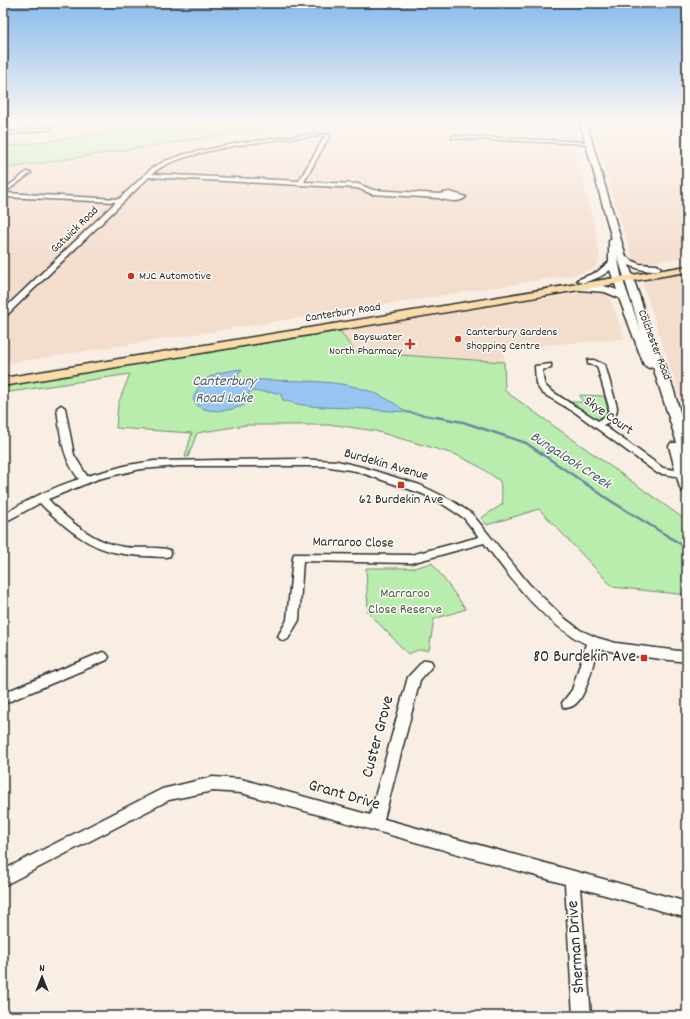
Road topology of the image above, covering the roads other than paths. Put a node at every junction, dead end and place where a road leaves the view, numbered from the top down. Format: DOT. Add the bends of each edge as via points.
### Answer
graph roads {
  1 [pos="154,170"];
  2 [pos="309,170"];
  3 [pos="596,170"];
  4 [pos="29,173"];
  5 [pos="147,175"];
  6 [pos="301,183"];
  7 [pos="3,193"];
  8 [pos="439,196"];
  9 [pos="120,201"];
  10 [pos="614,232"];
  11 [pos="622,258"];
  12 [pos="613,263"];
  13 [pos="687,263"];
  14 [pos="657,268"];
  15 [pos="687,269"];
  16 [pos="622,277"];
  17 [pos="580,284"];
  18 [pos="624,297"];
  19 [pos="3,314"];
  20 [pos="149,355"];
  21 [pos="595,363"];
  22 [pos="548,366"];
  23 [pos="3,374"];
  24 [pos="3,382"];
  25 [pos="61,408"];
  26 [pos="597,424"];
  27 [pos="687,457"];
  28 [pos="685,475"];
  29 [pos="84,479"];
  30 [pos="687,488"];
  31 [pos="41,497"];
  32 [pos="3,520"];
  33 [pos="486,538"];
  34 [pos="166,553"];
  35 [pos="284,636"];
  36 [pos="593,641"];
  37 [pos="103,657"];
  38 [pos="687,657"];
  39 [pos="427,666"];
  40 [pos="3,699"];
  41 [pos="568,704"];
  42 [pos="375,824"];
  43 [pos="3,878"];
  44 [pos="572,879"];
  45 [pos="687,910"];
  46 [pos="582,1016"];
  1 -- 5 [label="street, Gatwick Road"];
  2 -- 6 [label="street, Gatwick Road"];
  3 -- 10 [label="main road, Colchester Road"];
  4 -- 7 [label="street"];
  5 -- 6 [label="street"];
  5 -- 9 [label="street, Gatwick Road"];
  6 -- 8 [label="street" via="358,186 372,192"];
  7 -- 9 [label="street"];
  9 -- 19 [label="street, Gatwick Road"];
  10 -- 11 [label="main road, Colchester Road"];
  10 -- 12 [label="main road, Colchester Road"];
  11 -- 14 [label="main road" via="637,266"];
  11 -- 16 [label="main road, Colchester Road"];
  12 -- 16 [label="main road, Colchester Road"];
  12 -- 17 [label="main road" via="600,274"];
  13 -- 14 [label="main road, Canterbury Road"];
  14 -- 16 [label="main road, Canterbury Road"];
  15 -- 16 [label="main road, Canterbury Road"];
  16 -- 17 [label="main road, Canterbury Road"];
  16 -- 18 [label="main road, Colchester Road"];
  16 -- 27 [label="main road, Colchester Road" via="667,388"];
  17 -- 18 [label="main road" via="608,290"];
  17 -- 20 [label="main road, Canterbury Road"];
  18 -- 28 [label="main road, Colchester Road" via="634,333 657,387"];
  20 -- 23 [label="main road, Canterbury Road"];
  20 -- 24 [label="main road, Canterbury Road"];
  21 -- 26 [label="street" via="612,403 613,412 610,418"];
  22 -- 26 [label="street, Skye Court" via="538,368 542,388"];
  25 -- 29 [label="street" via="67,448"];
  26 -- 28 [label="street, Skye Court" via="660,471"];
  28 -- 30 [label="main road, Colchester Road"];
  29 -- 31 [label="street, Burdekin Avenue"];
  29 -- 33 [label="street, Burdekin Avenue" via="129,467 162,463 336,464 419,487 440,497 468,516"];
  31 -- 32 [label="street, Burdekin Avenue"];
  31 -- 34 [label="street" via="84,536 100,546 119,551"];
  33 -- 35 [label="street, Marraroo Close" via="410,559 298,557 293,620"];
  33 -- 36 [label="street, Burdekin Avenue" via="550,614 568,628"];
  36 -- 38 [label="street, Burdekin Avenue" via="626,650"];
  36 -- 41 [label="street" via="578,693"];
  37 -- 40 [label="street"];
  39 -- 42 [label="street, Custer Grove" via="414,676"];
  42 -- 43 [label="street, Grant Drive" via="240,786 213,784 167,794"];
  42 -- 44 [label="street, Grant Drive"];
  44 -- 45 [label="street, Grant Drive"];
  44 -- 46 [label="street, Sherman Drive"];
}
